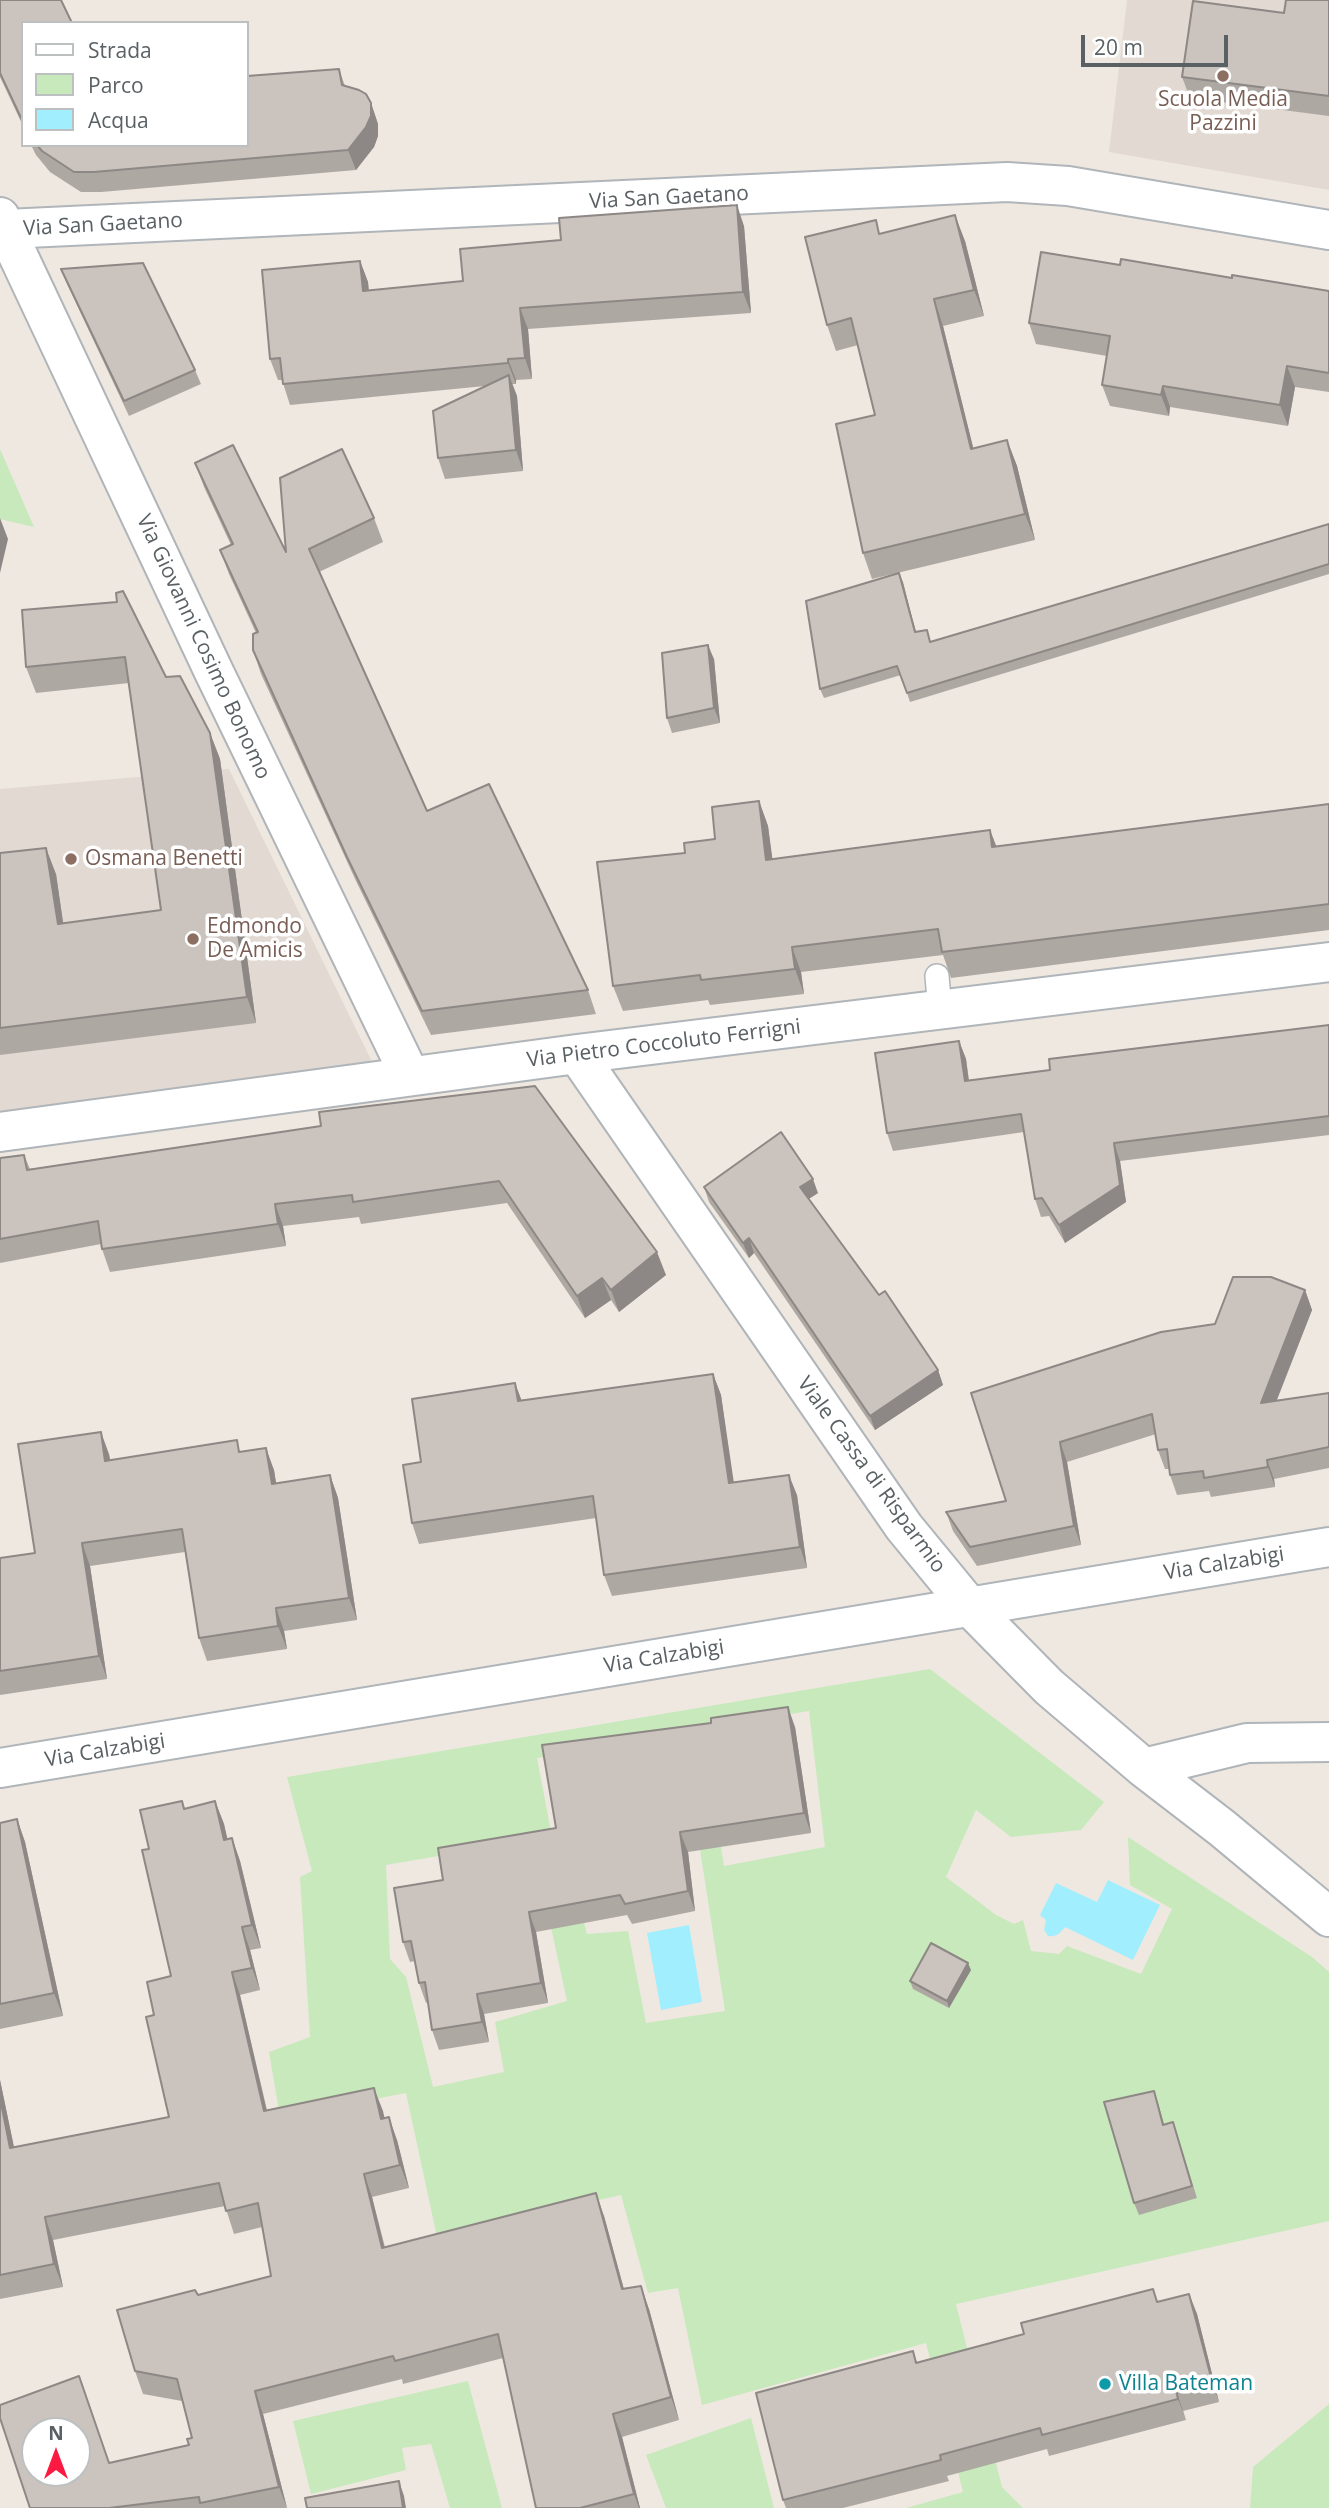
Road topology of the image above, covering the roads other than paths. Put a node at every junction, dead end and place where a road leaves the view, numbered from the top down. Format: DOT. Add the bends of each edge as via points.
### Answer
graph roads {
  1 [pos="3,223"];
  2 [pos="1329,230"];
  3 [pos="1329,962"];
  4 [pos="577,1054"];
  5 [pos="410,1076"];
  6 [pos="0,1132"];
  7 [pos="1329,1547"];
  8 [pos="969,1606"];
  9 [pos="1329,1742"];
  10 [pos="0,1768"];
  11 [pos="1144,1768"];
  12 [pos="1329,1917"];
  1 -- 2 [label="street, Via San Gaetano" via="1007,181 1068,186"];
  1 -- 5 [label="street, Via Giovanni Cosimo Bonomo"];
  3 -- 4 [label="street, Via Pietro Coccoluto Ferrigni" via="939,994"];
  4 -- 5 [label="street, Via Pietro Coccoluto Ferrigni"];
  4 -- 8 [label="street, Viale Cassa di Risparmio" via="904,1527"];
  5 -- 6 [label="street, Via Pietro Coccoluto Ferrigni"];
  7 -- 8 [label="street, Via Calzabigi"];
  8 -- 10 [label="street, Via Calzabigi"];
  8 -- 11 [label="street, Viale Cassa di Risparmio" via="1049,1687"];
  9 -- 11 [label="street" via="1247,1743"];
  11 -- 12 [label="street, Viale Cassa di Risparmio"];
}
